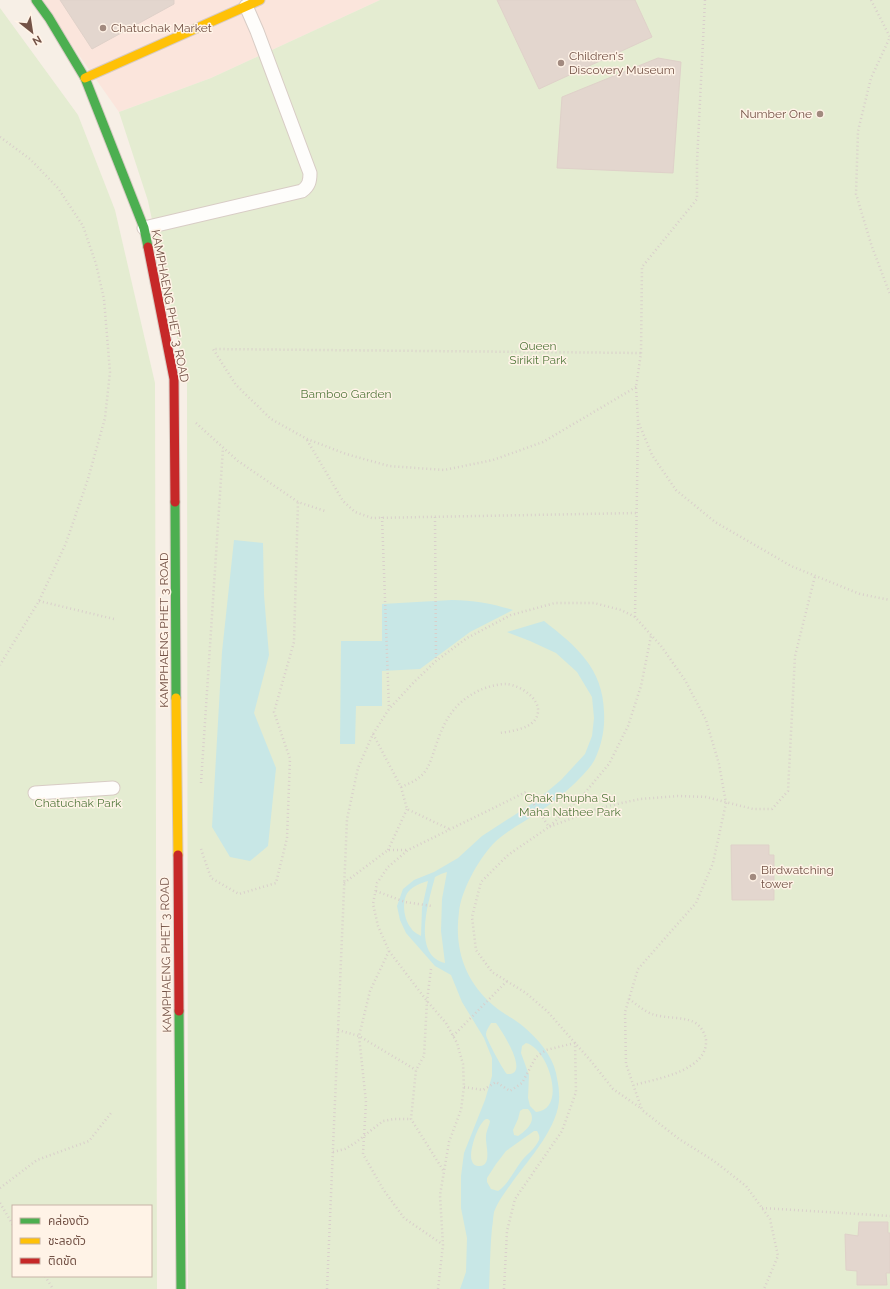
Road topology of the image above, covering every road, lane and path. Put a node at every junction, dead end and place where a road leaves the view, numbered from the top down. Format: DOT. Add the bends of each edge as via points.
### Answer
graph roads {
  1 [pos="36,0"];
  2 [pos="260,0"];
  3 [pos="705,0"];
  4 [pos="871,0"];
  5 [pos="246,6"];
  6 [pos="85,78"];
  7 [pos="0,137"];
  8 [pos="144,228"];
  9 [pos="890,294"];
  10 [pos="641,353"];
  11 [pos="636,387"];
  12 [pos="174,411"];
  13 [pos="638,421"];
  14 [pos="307,439"];
  15 [pos="223,448"];
  16 [pos="298,502"];
  17 [pos="324,511"];
  18 [pos="637,513"];
  19 [pos="435,516"];
  20 [pos="382,517"];
  21 [pos="815,576"];
  22 [pos="890,600"];
  23 [pos="39,601"];
  24 [pos="635,617"];
  25 [pos="114,619"];
  26 [pos="651,636"];
  27 [pos="436,660"];
  28 [pos="0,666"];
  29 [pos="389,709"];
  30 [pos="499,733"];
  31 [pos="373,734"];
  32 [pos="401,787"];
  33 [pos="113,788"];
  34 [pos="200,790"];
  35 [pos="35,793"];
  36 [pos="726,803"];
  37 [pos="407,809"];
  38 [pos="549,827"];
  39 [pos="449,829"];
  40 [pos="199,845"];
  41 [pos="388,850"];
  42 [pos="408,850"];
  43 [pos="344,883"];
  44 [pos="376,891"];
  45 [pos="432,906"];
  46 [pos="389,951"];
  47 [pos="431,969"];
  48 [pos="507,981"];
  49 [pos="629,1000"];
  50 [pos="427,1001"];
  51 [pos="338,1030"];
  52 [pos="359,1036"];
  53 [pos="453,1036"];
  54 [pos="574,1043"];
  55 [pos="416,1070"];
  56 [pos="634,1085"];
  57 [pos="464,1087"];
  58 [pos="642,1110"];
  59 [pos="111,1113"];
  60 [pos="411,1118"];
  61 [pos="364,1136"];
  62 [pos="333,1152"];
  63 [pos="444,1171"];
  64 [pos="0,1188"];
  65 [pos="0,1203"];
  66 [pos="762,1208"];
  67 [pos="890,1216"];
  68 [pos="12,1224"];
  69 [pos="443,1245"];
  70 [pos="46,1277"];
  71 [pos="53,1289"];
  72 [pos="181,1289"];
  73 [pos="327,1289"];
  74 [pos="438,1289"];
  75 [pos="504,1289"];
  76 [pos="764,1289"];
  1 -- 6 [label="street, KAMPHAENG PHET 3 ROAD"];
  2 -- 5 [label="street"];
  3 -- 10 [label="path" via="697,198 642,267"];
  4 -- 9 [label="path" via="890,37 871,78 858,131 856,194"];
  5 -- 6 [label="street"];
  5 -- 8 [label="lane" via="310,173 310,181 302,191"];
  6 -- 8 [label="street, KAMPHAENG PHET 3 ROAD"];
  7 -- 23 [label="path" via="30,159 58,188 82,226 96,264 104,299 110,372 105,418 66,543"];
  8 -- 12 [label="street, KAMPHAENG PHET 3 ROAD" via="174,379"];
  10 -- 11 [label="path"];
  10 -- 14 [label="path" via="213,349 236,385 271,419"];
  11 -- 13 [label="path"];
  11 -- 14 [label="path" via="543,442 493,460 444,470 389,466 346,454"];
  12 -- 15 [label="path" via="189,417"];
  12 -- 72 [label="street, KAMPHAENG PHET 3 ROAD"];
  13 -- 18 [label="path"];
  13 -- 21 [label="path" via="652,455 676,490 715,522 791,566"];
  14 -- 20 [label="path" via="343,501 355,512 372,518"];
  15 -- 16 [label="path"];
  15 -- 34 [label="path"];
  16 -- 17 [label="path"];
  16 -- 40 [label="path" via="294,642 274,712 290,759 287,838 276,883 239,894 211,878"];
  18 -- 19 [label="path"];
  18 -- 24 [label="path"];
  19 -- 20 [label="path"];
  19 -- 27 [label="path"];
  20 -- 29 [label="path"];
  21 -- 22 [label="path" via="860,594"];
  21 -- 36 [label="path" via="795,656 788,791 772,809 753,809"];
  23 -- 25 [label="path"];
  23 -- 28 [label="path"];
  24 -- 26 [label="path"];
  24 -- 27 [label="path" via="621,610 594,603 555,603 511,615 467,638"];
  26 -- 36 [label="path" via="684,680 706,720 719,764"];
  26 -- 38 [label="path" via="641,686 628,726 609,764 583,795"];
  27 -- 29 [label="path"];
  29 -- 31 [label="path"];
  30 -- 32 [label="path" via="528,725 537,715 538,707 534,698 516,686 494,685 463,700 446,720 432,758 422,776"];
  31 -- 32 [label="path"];
  31 -- 43 [label="path" via="358,768 347,819"];
  32 -- 37 [label="path"];
  33 -- 35 [label="lane"];
  36 -- 38 [label="path" via="706,797 640,798 599,808"];
  36 -- 49 [label="path" via="713,863 696,903 638,969"];
  37 -- 39 [label="path"];
  37 -- 41 [label="path"];
  38 -- 39 [label="path" via="526,792"];
  38 -- 48 [label="path" via="508,855 481,882 472,917 476,950 492,972"];
  39 -- 42 [label="path"];
  41 -- 42 [label="path"];
  41 -- 43 [label="path"];
  42 -- 44 [label="path" via="388,867 377,884"];
  43 -- 51 [label="path"];
  44 -- 45 [label="path" via="405,902"];
  44 -- 46 [label="path" via="373,904 378,926"];
  46 -- 50 [label="path"];
  46 -- 52 [label="path" via="370,990"];
  47 -- 50 [label="path"];
  48 -- 53 [label="path"];
  48 -- 54 [label="path" via="548,1012"];
  49 -- 56 [label="path" via="625,1012 626,1064"];
  49 -- 56 [label="path" via="652,1014 697,1024 705,1034 706,1046 700,1059 685,1070"];
  50 -- 53 [label="path" via="446,1023"];
  50 -- 55 [label="path" via="424,1056"];
  51 -- 52 [label="path"];
  51 -- 62 [label="path"];
  52 -- 55 [label="path"];
  52 -- 61 [label="path" via="366,1102"];
  53 -- 57 [label="path" via="463,1064"];
  54 -- 57 [label="path" via="546,1050 536,1056 522,1083 510,1091 496,1082 483,1090"];
  54 -- 58 [label="path" via="613,1089"];
  54 -- 75 [label="path" via="576,1092 562,1131 514,1199 507,1231"];
  55 -- 60 [label="path"];
  56 -- 58 [label="path"];
  57 -- 63 [label="path" via="461,1110 449,1142"];
  58 -- 66 [label="path" via="746,1186"];
  59 -- 64 [label="path" via="89,1141 37,1160"];
  60 -- 61 [label="path" via="383,1121"];
  60 -- 63 [label="path"];
  61 -- 62 [label="path" via="345,1149"];
  61 -- 69 [label="path" via="363,1154 383,1189 404,1218"];
  62 -- 73 [label="path"];
  63 -- 69 [label="path" via="440,1195"];
  65 -- 68 [label="path"];
  66 -- 67 [label="path"];
  66 -- 76 [label="path" via="770,1219 778,1256"];
  69 -- 74 [label="path"];
  70 -- 71 [label="path"];
}
